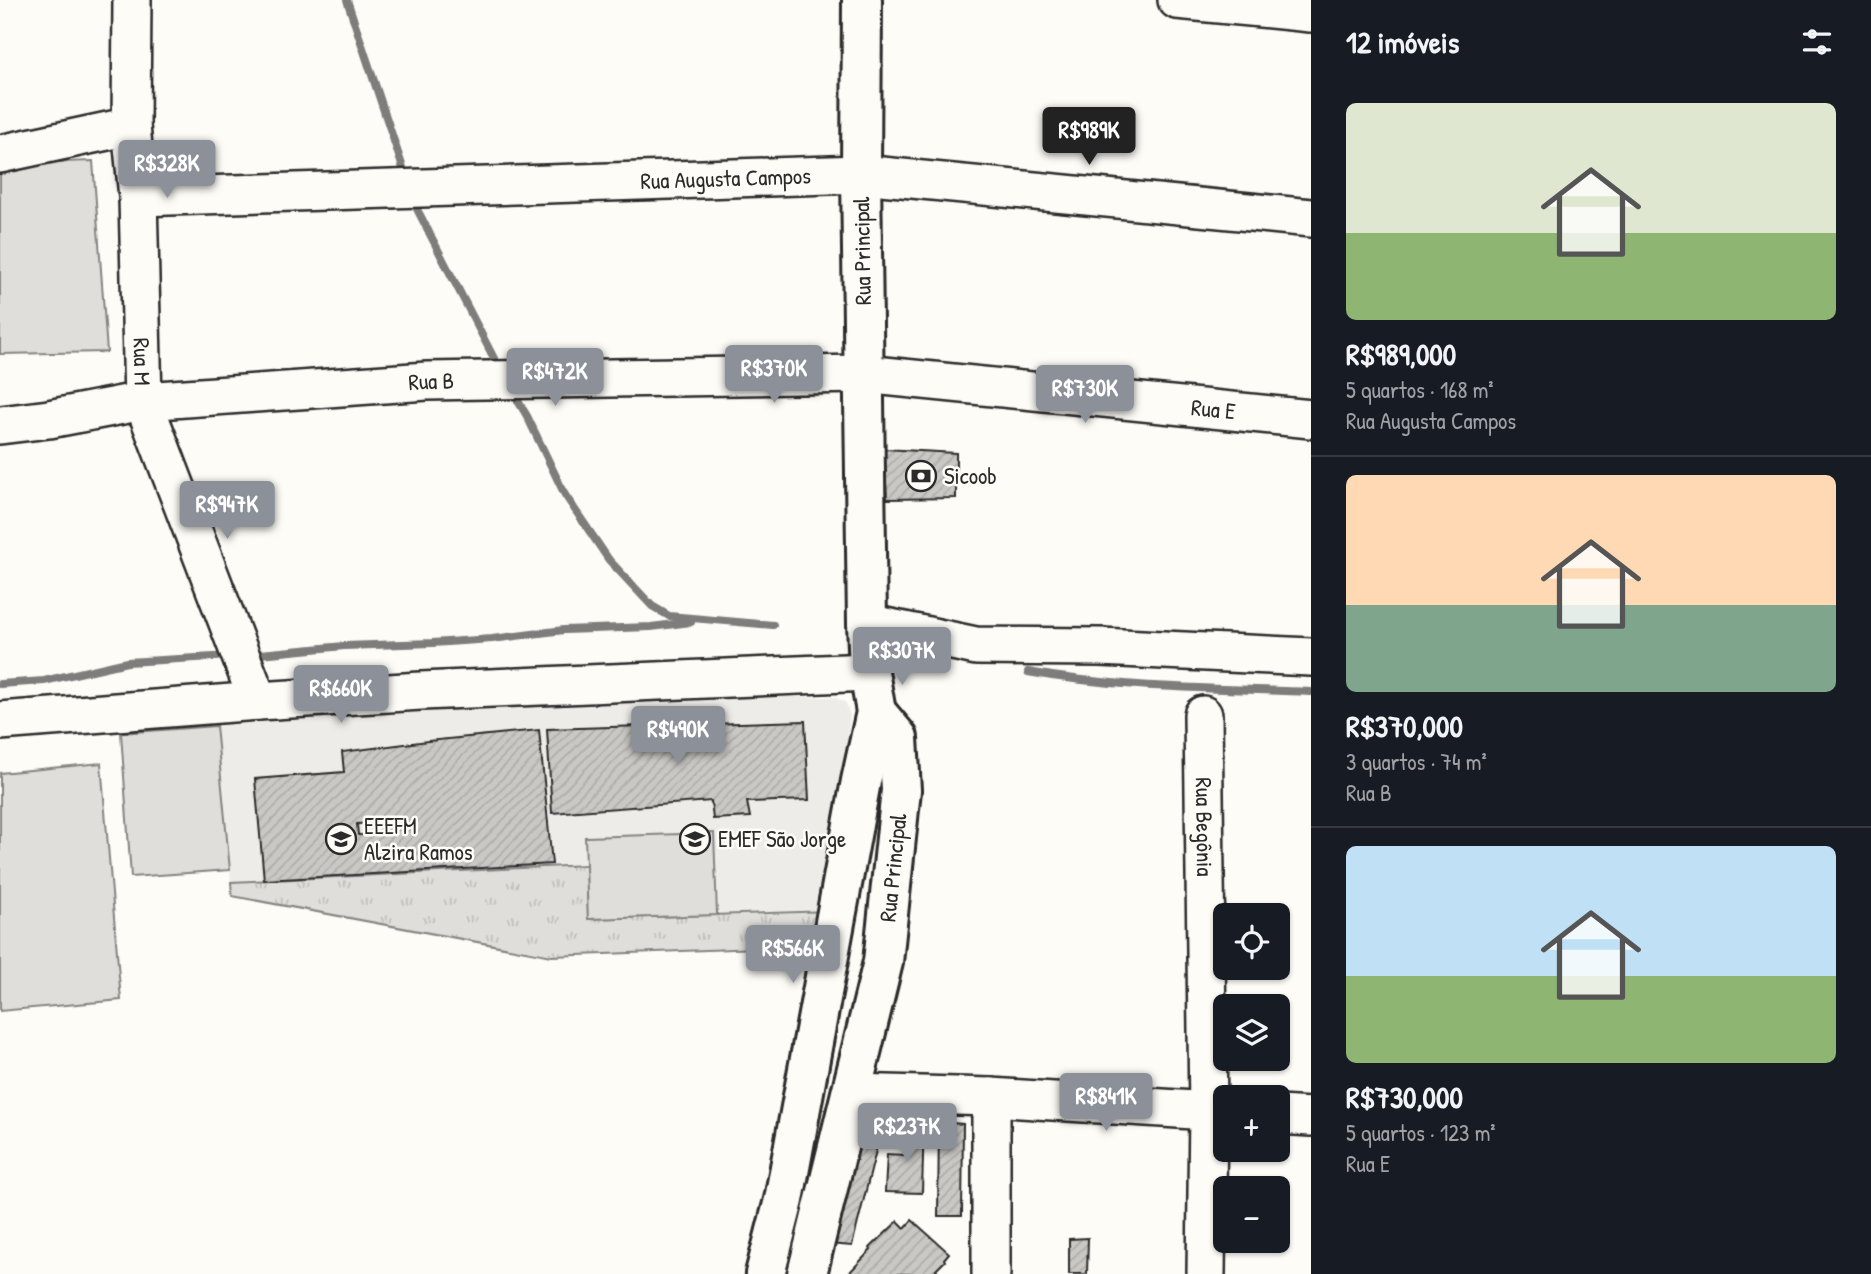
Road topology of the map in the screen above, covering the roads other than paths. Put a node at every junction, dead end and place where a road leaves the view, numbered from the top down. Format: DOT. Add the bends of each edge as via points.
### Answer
graph roads {
  1 [pos="132,0"];
  2 [pos="862,0"];
  3 [pos="1177,0"];
  4 [pos="1311,13"];
  5 [pos="131,126"];
  6 [pos="0,154"];
  7 [pos="861,174"];
  8 [pos="138,197"];
  9 [pos="1311,218"];
  10 [pos="864,374"];
  11 [pos="143,401"];
  12 [pos="1311,419"];
  13 [pos="0,425"];
  14 [pos="868,648"];
  15 [pos="1311,657"];
  16 [pos="258,701"];
  17 [pos="876,712"];
  18 [pos="1203,715"];
  19 [pos="0,721"];
  20 [pos="1216,1085"];
  21 [pos="852,1093"];
  22 [pos="991,1097"];
  23 [pos="1213,1111"];
  24 [pos="1290,1116"];
  25 [pos="1311,1117"];
  26 [pos="1214,1162"];
  27 [pos="765,1274"];
  28 [pos="807,1274"];
  29 [pos="991,1274"];
  30 [pos="1206,1274"];
  1 -- 5 [label="street, Rua M"];
  2 -- 7 [label="main road, Rua Principal"];
  3 -- 4 [label="street"];
  5 -- 6 [label="street"];
  5 -- 8 [label="street, Rua M"];
  7 -- 8 [label="street, Rua Augusta Campos"];
  7 -- 9 [label="street, Rua Augusta Campos"];
  7 -- 10 [label="main road, Rua Principal"];
  8 -- 11 [label="street, Rua M"];
  10 -- 11 [label="street, Rua B" via="427,381"];
  10 -- 12 [label="street, Rua E"];
  10 -- 14 [label="main road, Rua Principal"];
  11 -- 13 [label="street, Rua B"];
  11 -- 16 [label="street, Rua M"];
  14 -- 15 [label="street" via="1100,647"];
  14 -- 16 [label="street" via="435,691"];
  14 -- 17 [label="main road, Rua Principal"];
  16 -- 19 [label="street"];
  17 -- 21 [label="main road, Rua Principal" via="898,738 901,790 883,962"];
  17 -- 27 [label="main road, Rua Principal" via="784,1200"];
  18 -- 20 [label="street, Rua Begônia"];
  21 -- 22 [label="street" via="901,1107"];
  21 -- 28 [label="main road, Rua Principal"];
  22 -- 23 [label="street"];
  22 -- 29 [label="street"];
  24 -- 25 [label="street"];
  26 -- 30 [label="street, Rua Begônia"];
}
